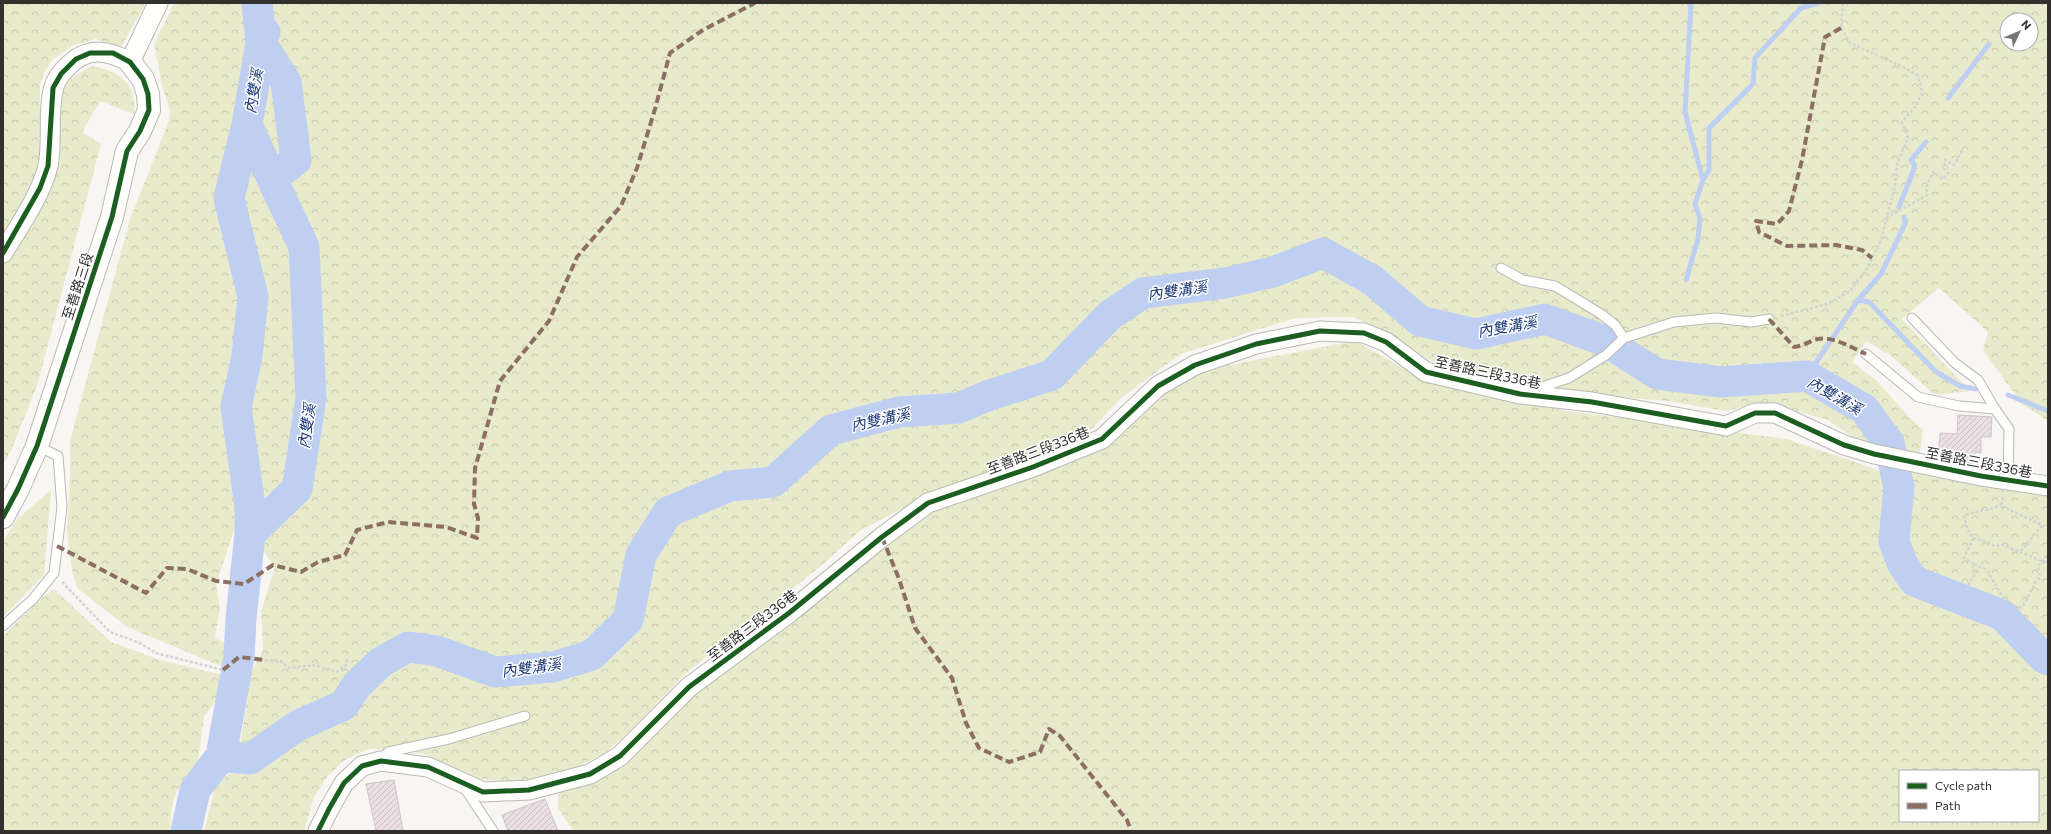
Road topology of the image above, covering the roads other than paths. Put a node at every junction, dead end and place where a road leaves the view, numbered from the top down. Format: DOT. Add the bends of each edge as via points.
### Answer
graph roads {
  1 [pos="158,3"];
  2 [pos="130,62"];
  3 [pos="3,253"];
  4 [pos="1502,268"];
  5 [pos="1912,318"];
  6 [pos="1769,319"];
  7 [pos="1624,338"];
  8 [pos="1866,354"];
  9 [pos="1520,394"];
  10 [pos="1995,409"];
  11 [pos="37,446"];
  12 [pos="2008,480"];
  13 [pos="2048,486"];
  14 [pos="3,517"];
  15 [pos="3,626"];
  16 [pos="526,716"];
  17 [pos="381,761"];
  18 [pos="461,782"];
  19 [pos="318,831"];
  20 [pos="493,831"];
  1 -- 2 [label="street"];
  2 -- 3 [label="street" via="113,53 90,53 76,59 61,74 53,88 48,166 40,188"];
  2 -- 11 [label="street, 至善路三段" via="143,79 148,94 149,110 127,151 112,217"];
  4 -- 7 [label="lane" via="1523,280 1555,286 1615,325"];
  5 -- 10 [label="lane" via="1955,363 1978,380"];
  6 -- 7 [label="lane" via="1751,322 1716,318 1674,322"];
  7 -- 9 [label="lane" via="1606,355 1569,378"];
  8 -- 10 [label="lane" via="1918,397 1959,406"];
  9 -- 12 [label="street, 至善路三段336巷" via="1592,402 1726,426 1755,413 1775,413 1844,444 1874,454"];
  9 -- 18 [label="street, 至善路三段336巷" via="1426,372 1386,342 1364,333 1320,331 1256,344 1195,365 1158,386 1102,439 1033,467 928,503 789,613 689,687 620,756 590,774 529,790 483,792"];
  10 -- 12 [label="lane" via="2009,429"];
  11 -- 14 [label="street, 至善路三段"];
  11 -- 15 [label="lane" via="58,456 62,508 54,573 33,599"];
  12 -- 13 [label="street, 至善路三段336巷"];
  16 -- 17 [label="lane" via="448,739 388,752"];
  17 -- 18 [label="street, 至善路三段336巷" via="428,767"];
  17 -- 19 [label="street, 至善路三段336巷" via="362,766 344,783"];
  18 -- 20 [label="lane"];
}
